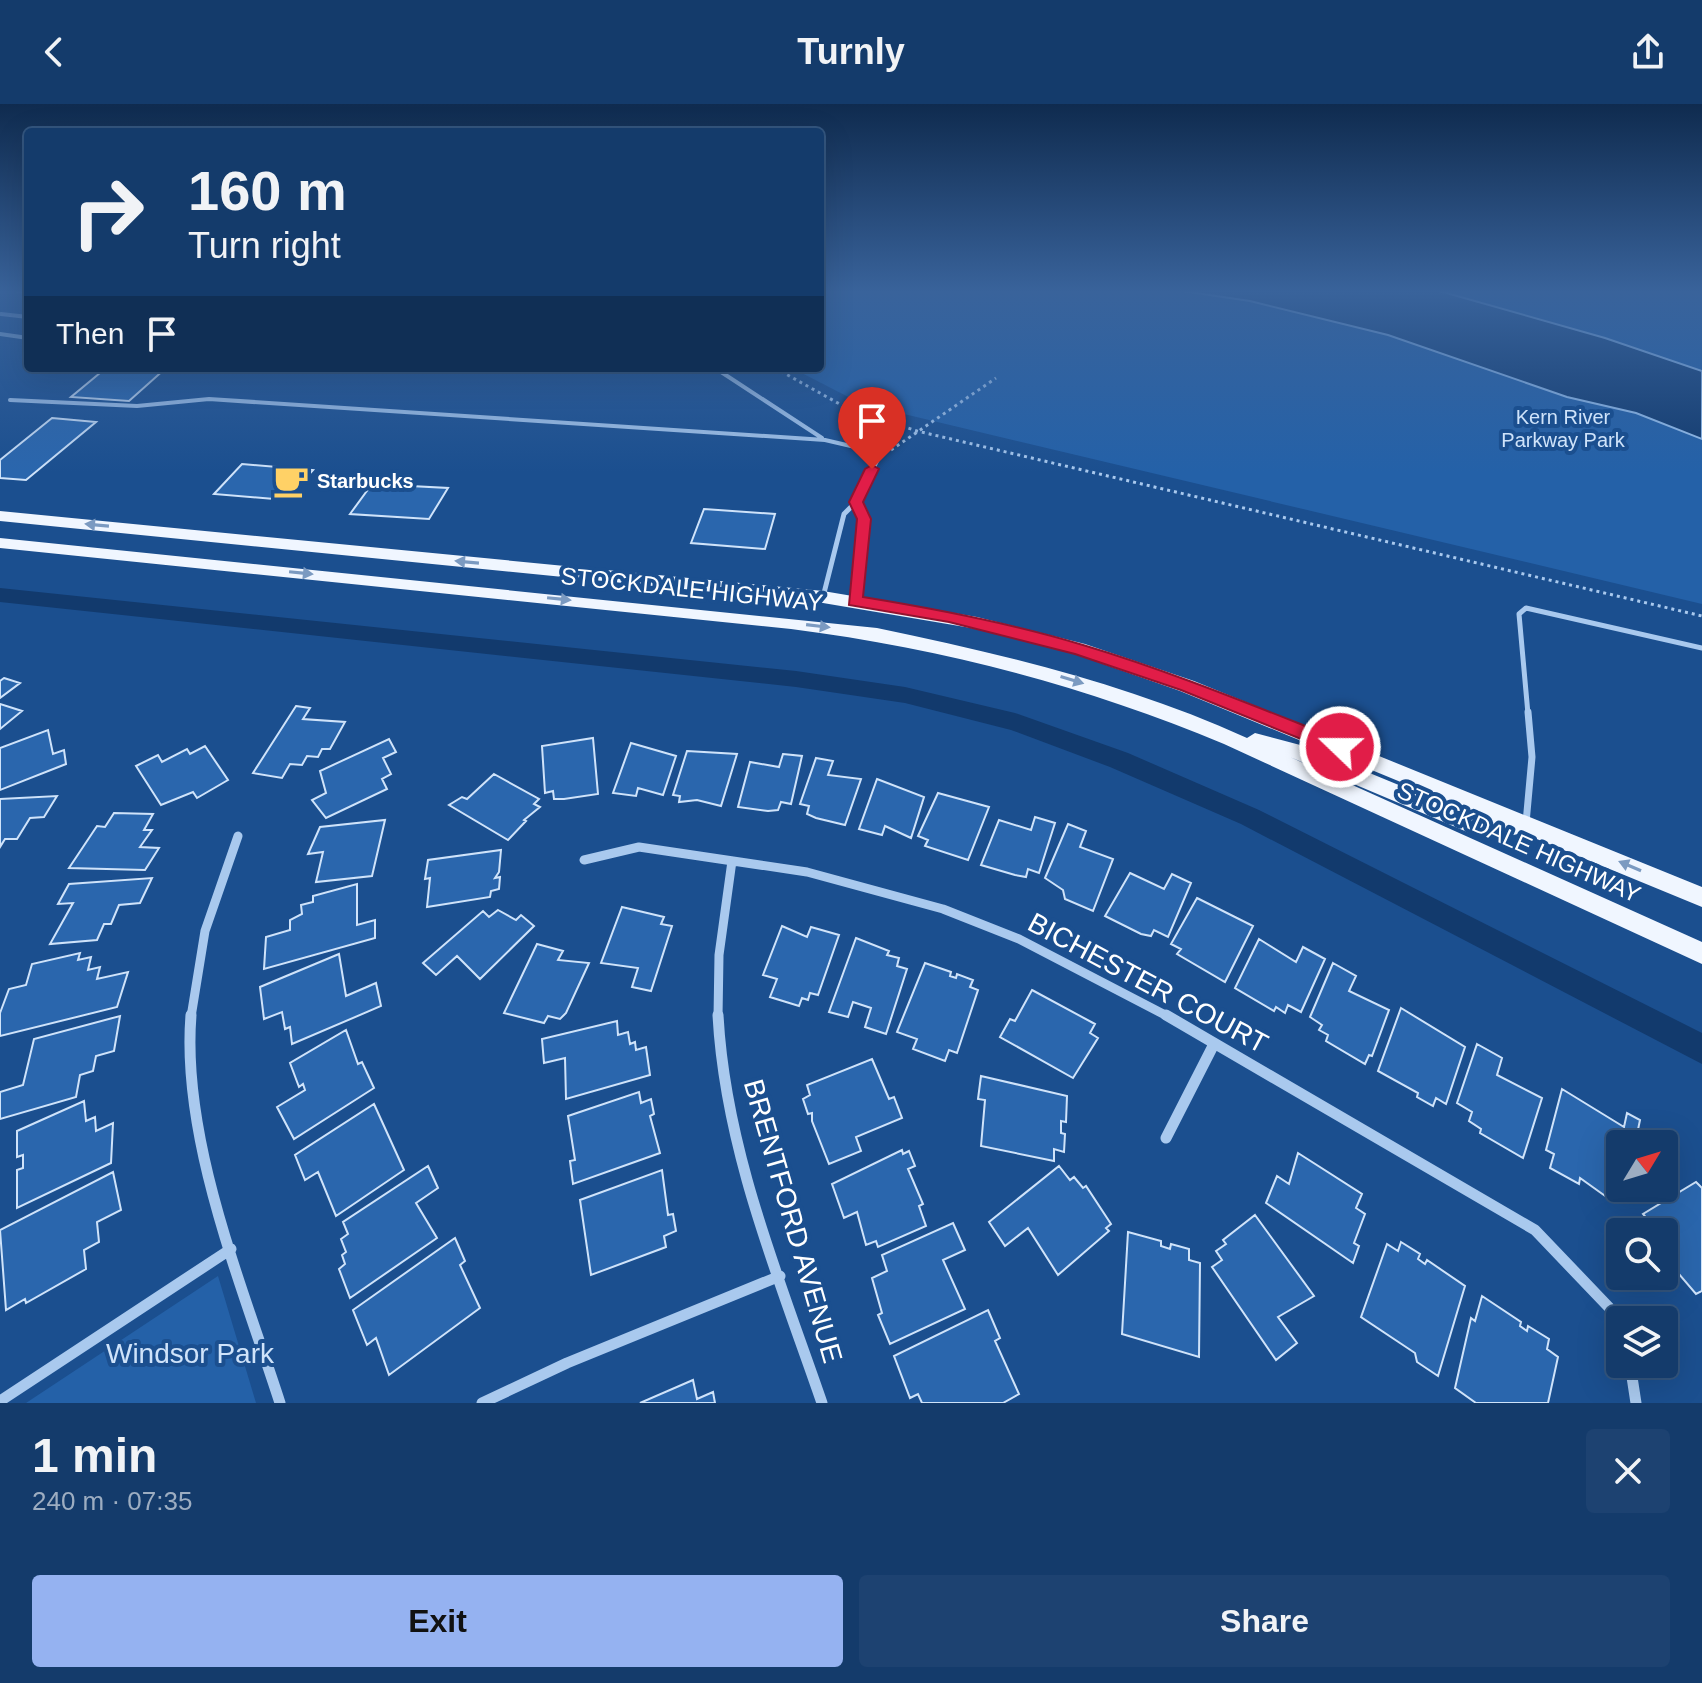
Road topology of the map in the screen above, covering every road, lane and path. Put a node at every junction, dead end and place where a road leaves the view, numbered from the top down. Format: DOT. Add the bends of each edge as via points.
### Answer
graph roads {
  1 [pos="721,372"];
  2 [pos="782,372"];
  3 [pos="996,378"];
  4 [pos="10,400"];
  5 [pos="917,431"];
  6 [pos="825,440"];
  7 [pos="881,453"];
  8 [pos="856,502"];
  9 [pos="0,516"];
  10 [pos="0,543"];
  11 [pos="284,544"];
  12 [pos="69,549"];
  13 [pos="823,597"];
  14 [pos="855,601"];
  15 [pos="1702,616"];
  16 [pos="1702,648"];
  17 [pos="1231,739"];
  18 [pos="1526,823"];
  19 [pos="238,836"];
  20 [pos="584,860"];
  21 [pos="732,861"];
  22 [pos="1702,897"];
  23 [pos="1702,953"];
  24 [pos="1214,1044"];
  25 [pos="1166,1138"];
  26 [pos="231,1249"];
  27 [pos="780,1276"];
  28 [pos="1608,1306"];
  29 [pos="1632,1378"];
  30 [pos="0,1401"];
  31 [pos="280,1403"];
  32 [pos="482,1403"];
  33 [pos="822,1403"];
  34 [pos="1636,1403"];
  1 -- 6 [label="lane"];
  2 -- 5 [label="path" via="845,407"];
  3 -- 5 [label="path"];
  4 -- 6 [label="lane" via="137,406 209,399"];
  5 -- 7 [label="path" via="899,448"];
  5 -- 15 [label="path"];
  6 -- 7 [label="lane"];
  7 -- 8 [label="lane"];
  8 -- 13 [label="lane" via="844,514"];
  8 -- 14 [label="lane" via="864,519"];
  11 -- 9 [label="main road, STOCKDALE HIGHWAY, one-way"];
  10 -- 12 [label="main road, STOCKDALE HIGHWAY"];
  11 -- 12 [label="main road" via="262,554 116,541"];
  13 -- 11 [label="main road, STOCKDALE HIGHWAY, one-way"];
  12 -- 17 [label="main road, STOCKDALE HIGHWAY, one-way" via="877,634 1021,665"];
  13 -- 14 [label="main road, STOCKDALE HIGHWAY"];
  14 -- 18 [label="main road, STOCKDALE HIGHWAY" via="977,623 1114,660"];
  16 -- 18 [label="lane" via="1539,609 1526,608 1519,614 1532,757"];
  17 -- 18 [label="main road" via="1282,745 1472,825 1501,829"];
  17 -- 23 [label="main road, STOCKDALE HIGHWAY"];
  22 -- 18 [label="main road, STOCKDALE HIGHWAY, one-way"];
  19 -- 26 [label="street" via="206,921 190,1036 192,1098 204,1161"];
  20 -- 21 [label="street, BICHESTER COURT" via="639,847"];
  21 -- 24 [label="street, BICHESTER COURT" via="807,872 943,909 1082,968"];
  21 -- 27 [label="street, BRENTFORD AVENUE" via="720,929 722,1055 735,1126"];
  24 -- 25 [label="street"];
  24 -- 28 [label="street, BICHESTER COURT" via="1535,1230"];
  26 -- 30 [label="street"];
  26 -- 31 [label="street"];
  27 -- 32 [label="street"];
  27 -- 33 [label="street, BRENTFORD AVENUE"];
  29 -- 34 [label="street"];
}
